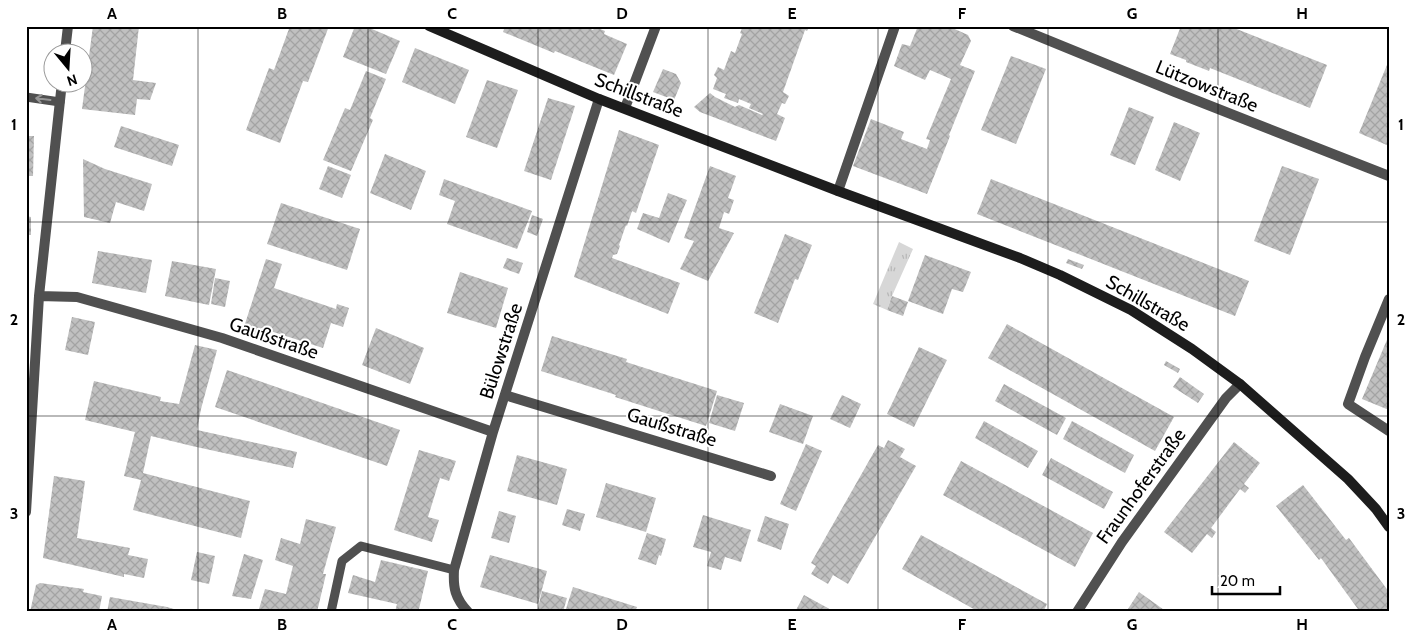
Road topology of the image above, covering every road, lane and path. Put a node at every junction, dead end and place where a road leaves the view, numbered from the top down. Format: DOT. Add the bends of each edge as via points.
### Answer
graph roads {
  1 [pos="68,26"];
  2 [pos="429,26"];
  3 [pos="656,26"];
  4 [pos="895,26"];
  5 [pos="1013,26"];
  6 [pos="66,42"];
  7 [pos="61,92"];
  8 [pos="26,97"];
  9 [pos="599,100"];
  10 [pos="60,102"];
  11 [pos="625,108"];
  12 [pos="1389,176"];
  13 [pos="838,191"];
  14 [pos="39,296"];
  15 [pos="1389,299"];
  16 [pos="1240,384"];
  17 [pos="505,395"];
  18 [pos="1389,431"];
  19 [pos="493,432"];
  20 [pos="771,476"];
  21 [pos="26,512"];
  22 [pos="1389,527"];
  23 [pos="454,570"];
  24 [pos="331,612"];
  25 [pos="468,612"];
  26 [pos="1077,612"];
  1 -- 6 [label="street"];
  2 -- 9 [label="street, Schillstraße"];
  3 -- 11 [label="street"];
  4 -- 13 [label="street"];
  5 -- 12 [label="street, Lützowstraße"];
  7 -- 10 [label="street"];
  10 -- 8 [label="lane, one-way"];
  9 -- 11 [label="street, Schillstraße"];
  9 -- 17 [label="street, Bülowstraße"];
  10 -- 14 [label="street"];
  11 -- 13 [label="street, Schillstraße"];
  13 -- 16 [label="street, Schillstraße" via="1060,275 1131,310"];
  14 -- 19 [label="street, Gaußstraße" via="77,298 222,338"];
  14 -- 21 [label="street"];
  15 -- 18 [label="street" via="1348,404"];
  16 -- 22 [label="street, Schillstraße" via="1348,479"];
  16 -- 26 [label="street, Fraunhoferstraße" via="1226,398 1150,502"];
  17 -- 19 [label="street, Bülowstraße"];
  17 -- 20 [label="street, Gaußstraße"];
  19 -- 23 [label="street, Bülowstraße"];
  23 -- 24 [label="lane" via="361,546 342,561"];
  23 -- 25 [label="street, Bülowstraße" via="455,593"];
}
